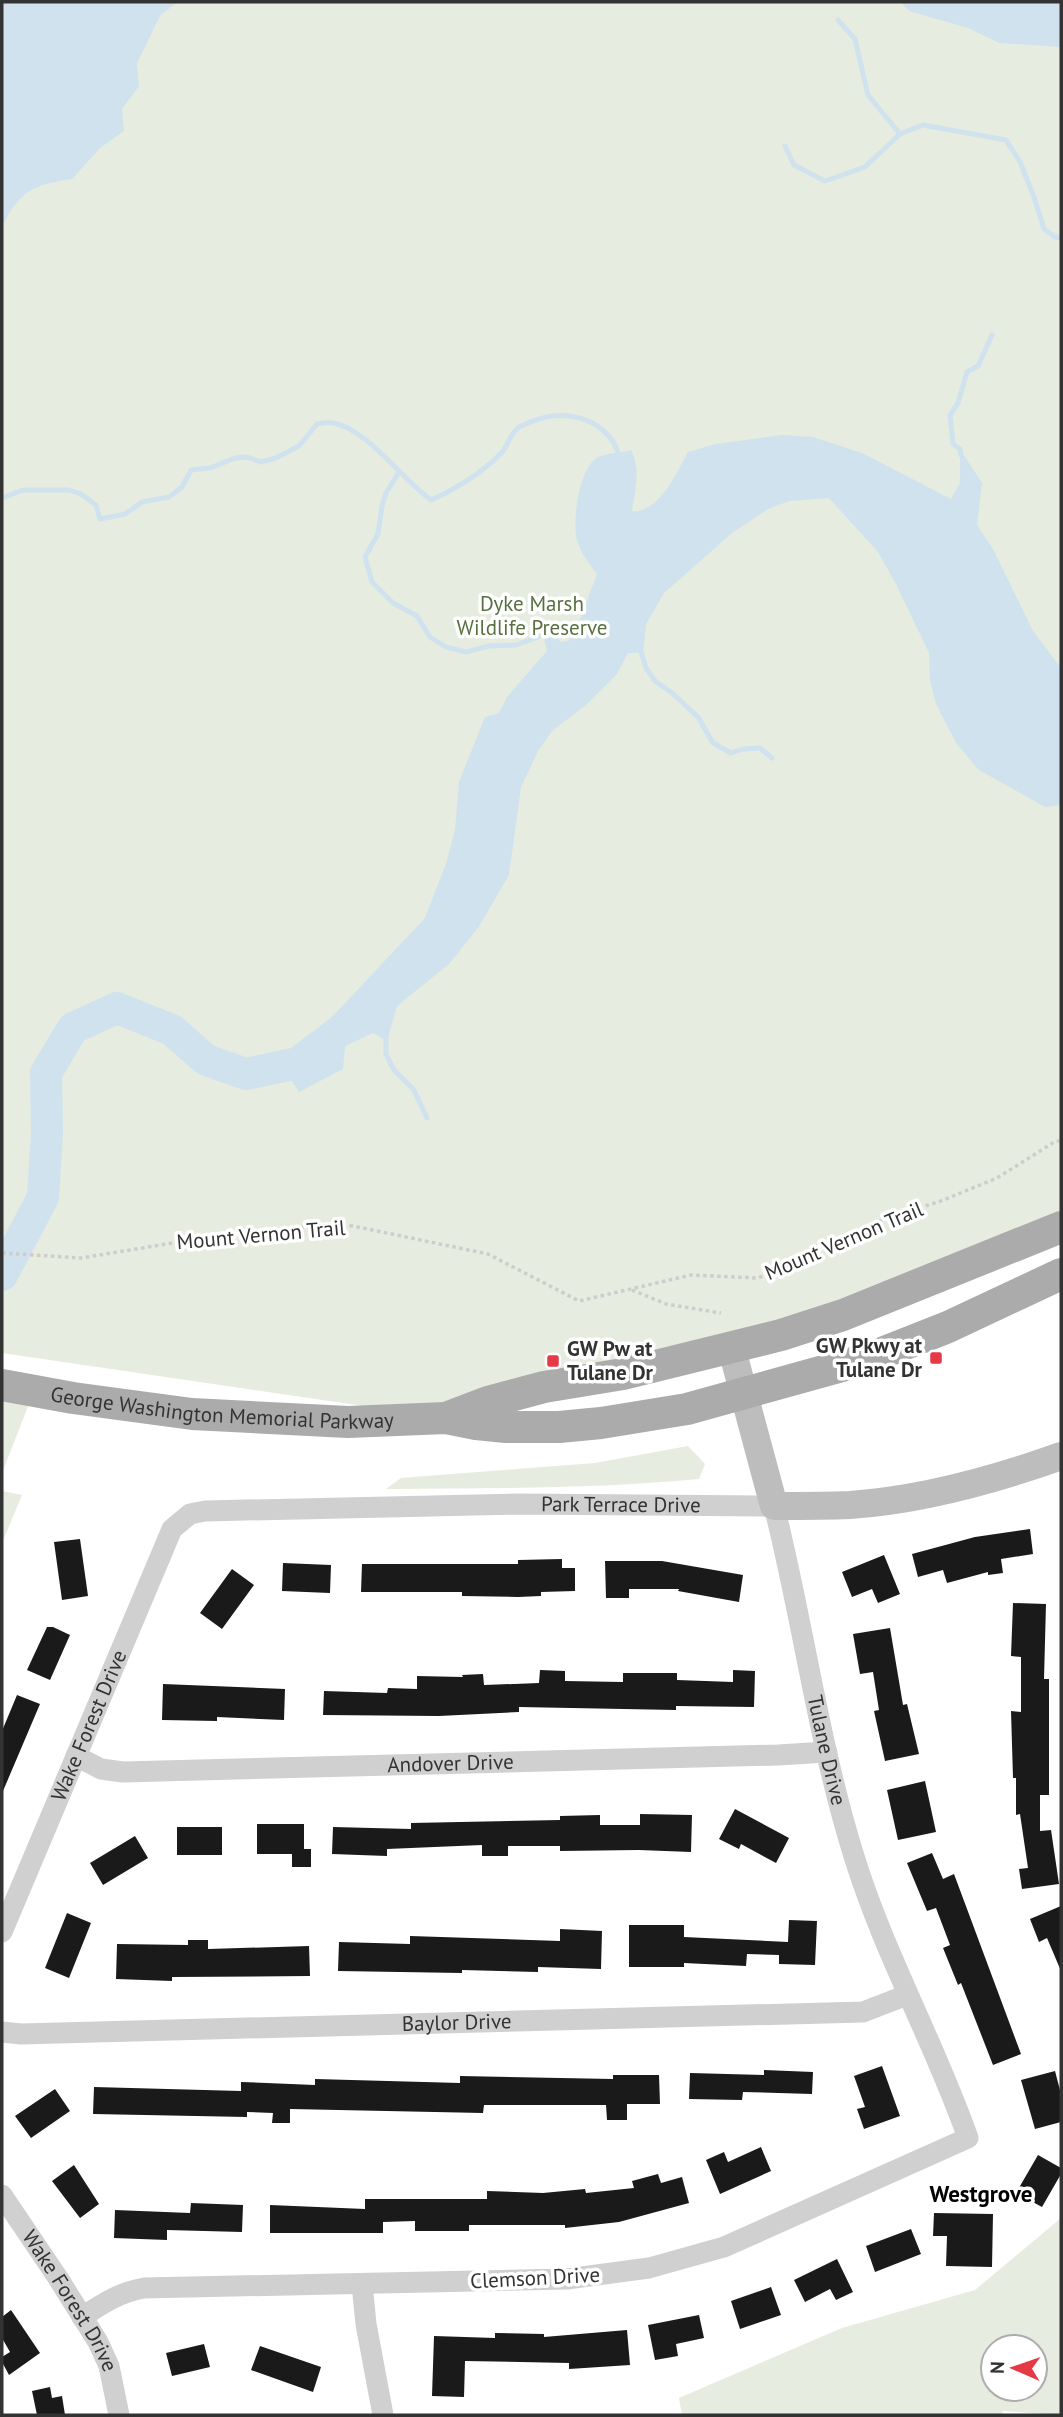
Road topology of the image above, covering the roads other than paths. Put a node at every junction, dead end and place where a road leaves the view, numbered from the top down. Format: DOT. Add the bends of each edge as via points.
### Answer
graph roads {
  1 [pos="1061,1227"];
  2 [pos="1061,1274"];
  3 [pos="731,1346"];
  4 [pos="2,1385"];
  5 [pos="742,1394"];
  6 [pos="446,1418"];
  7 [pos="1061,1456"];
  8 [pos="774,1506"];
  9 [pos="179,1521"];
  10 [pos="827,1752"];
  11 [pos="76,1756"];
  12 [pos="2,1932"];
  13 [pos="907,1995"];
  14 [pos="2,2032"];
  15 [pos="968,2138"];
  16 [pos="2,2195"];
  17 [pos="362,2284"];
  18 [pos="82,2317"];
  19 [pos="119,2415"];
  20 [pos="383,2415"];
  1 -- 3 [label="main road, George Washington Memorial Parkway" via="843,1315"];
  2 -- 5 [label="main road, George Washington Memorial Parkway" via="867,1359"];
  3 -- 5 [label="street, Tulane Drive"];
  3 -- 6 [label="main road, George Washington Memorial Parkway" via="623,1374 544,1387"];
  4 -- 6 [label="main road, George Washington Memorial Parkway" via="192,1414 348,1422"];
  5 -- 6 [label="main road, George Washington Memorial Parkway" via="687,1409 559,1427 476,1424"];
  5 -- 8 [label="street, Tulane Drive"];
  7 -- 8 [label="street, Park Terrace Drive" via="1018,1472 919,1495 852,1504"];
  8 -- 9 [label="street, Park Terrace Drive" via="519,1504 205,1511"];
  8 -- 10 [label="street, Tulane Drive"];
  9 -- 11 [label="street, Wake Forest Drive"];
  10 -- 11 [label="street, Andover Drive" via="123,1772 101,1769"];
  10 -- 13 [label="street, Tulane Drive" via="863,1886"];
  11 -- 12 [label="street, Wake Forest Drive"];
  13 -- 14 [label="street, Baylor Drive" via="863,2012"];
  13 -- 15 [label="street, Tulane Drive"];
  15 -- 17 [label="street, Clemson Drive" via="724,2247 662,2265 567,2279"];
  16 -- 18 [label="street, Wake Forest Drive"];
  17 -- 18 [label="street, Clemson Drive" via="144,2288 105,2301"];
  17 -- 20 [label="street"];
  18 -- 19 [label="street, Wake Forest Drive" via="109,2366"];
}
